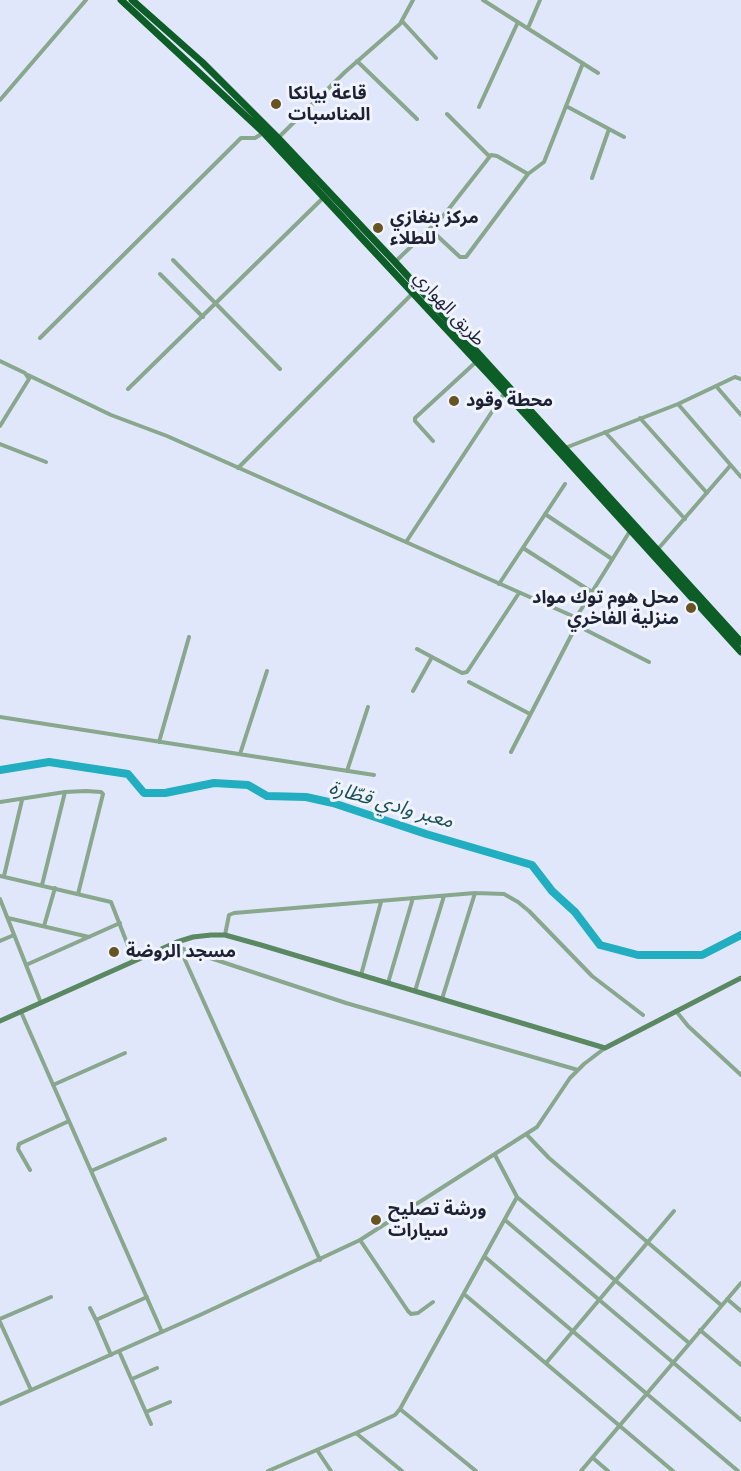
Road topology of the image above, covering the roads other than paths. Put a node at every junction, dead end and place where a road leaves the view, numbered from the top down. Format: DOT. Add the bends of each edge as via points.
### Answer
graph roads {
  1 [pos="86,0"];
  2 [pos="122,0"];
  3 [pos="412,0"];
  4 [pos="483,0"];
  5 [pos="540,0"];
  6 [pos="136,2"];
  7 [pos="402,21"];
  8 [pos="518,22"];
  9 [pos="528,28"];
  10 [pos="435,58"];
  11 [pos="357,61"];
  12 [pos="583,63"];
  13 [pos="598,73"];
  14 [pos="0,100"];
  15 [pos="566,106"];
  16 [pos="479,107"];
  17 [pos="447,114"];
  18 [pos="250,115"];
  19 [pos="417,119"];
  20 [pos="609,129"];
  21 [pos="264,133"];
  22 [pos="624,137"];
  23 [pos="278,138"];
  24 [pos="489,156"];
  25 [pos="528,174"];
  26 [pos="592,178"];
  27 [pos="324,196"];
  28 [pos="429,229"];
  29 [pos="173,260"];
  30 [pos="395,262"];
  31 [pos="160,274"];
  32 [pos="414,293"];
  33 [pos="216,303"];
  34 [pos="203,317"];
  35 [pos="40,338"];
  36 [pos="0,361"];
  37 [pos="477,361"];
  38 [pos="280,369"];
  39 [pos="28,375"];
  40 [pos="741,379"];
  41 [pos="716,386"];
  42 [pos="128,388"];
  43 [pos="506,392"];
  44 [pos="678,404"];
  45 [pos="741,415"];
  46 [pos="640,418"];
  47 [pos="0,426"];
  48 [pos="605,432"];
  49 [pos="433,441"];
  50 [pos="0,444"];
  51 [pos="564,448"];
  52 [pos="46,462"];
  53 [pos="730,466"];
  54 [pos="238,468"];
  55 [pos="741,477"];
  56 [pos="565,484"];
  57 [pos="707,493"];
  58 [pos="545,514"];
  59 [pos="685,519"];
  60 [pos="631,530"];
  61 [pos="406,542"];
  62 [pos="523,548"];
  63 [pos="657,550"];
  64 [pos="612,559"];
  65 [pos="500,584"];
  66 [pos="519,592"];
  67 [pos="592,592"];
  68 [pos="697,599"];
  69 [pos="577,618"];
  70 [pos="576,624"];
  71 [pos="189,637"];
  72 [pos="741,642"];
  73 [pos="417,649"];
  74 [pos="741,652"];
  75 [pos="432,657"];
  76 [pos="649,662"];
  77 [pos="267,671"];
  78 [pos="469,682"];
  79 [pos="413,692"];
  80 [pos="368,707"];
  81 [pos="530,714"];
  82 [pos="0,717"];
  83 [pos="159,742"];
  84 [pos="511,752"];
  85 [pos="240,754"];
  86 [pos="347,771"];
  87 [pos="374,775"];
  88 [pos="65,792"];
  89 [pos="22,800"];
  90 [pos="0,802"];
  91 [pos="2,876"];
  92 [pos="42,885"];
  93 [pos="55,888"];
  94 [pos="475,893"];
  95 [pos="78,894"];
  96 [pos="444,896"];
  97 [pos="413,898"];
  98 [pos="0,899"];
  99 [pos="381,902"];
  100 [pos="8,918"];
  101 [pos="120,923"];
  102 [pos="44,926"];
  103 [pos="14,935"];
  104 [pos="225,935"];
  105 [pos="89,937"];
  106 [pos="0,941"];
  107 [pos="170,945"];
  108 [pos="180,948"];
  109 [pos="134,961"];
  110 [pos="26,965"];
  111 [pos="361,975"];
  112 [pos="741,978"];
  113 [pos="388,983"];
  114 [pos="415,991"];
  115 [pos="442,999"];
  116 [pos="41,1003"];
  117 [pos="676,1011"];
  118 [pos="21,1012"];
  119 [pos="643,1015"];
  120 [pos="0,1021"];
  121 [pos="605,1048"];
  122 [pos="125,1053"];
  123 [pos="578,1070"];
  124 [pos="741,1076"];
  125 [pos="53,1085"];
  126 [pos="69,1120"];
  127 [pos="527,1135"];
  128 [pos="165,1139"];
  129 [pos="495,1155"];
  130 [pos="30,1170"];
  131 [pos="91,1171"];
  132 [pos="518,1197"];
  133 [pos="674,1211"];
  134 [pos="506,1220"];
  135 [pos="360,1240"];
  136 [pos="648,1242"];
  137 [pos="485,1257"];
  138 [pos="320,1260"];
  139 [pos="615,1280"];
  140 [pos="741,1282"];
  141 [pos="464,1294"];
  142 [pos="51,1297"];
  143 [pos="147,1298"];
  144 [pos="599,1299"];
  145 [pos="727,1299"];
  146 [pos="433,1302"];
  147 [pos="721,1305"];
  148 [pos="90,1308"];
  149 [pos="741,1311"];
  150 [pos="96,1320"];
  151 [pos="0,1321"];
  152 [pos="700,1330"];
  153 [pos="572,1331"];
  154 [pos="162,1332"];
  155 [pos="689,1343"];
  156 [pos="119,1351"];
  157 [pos="111,1355"];
  158 [pos="673,1362"];
  159 [pos="546,1363"];
  160 [pos="741,1365"];
  161 [pos="157,1368"];
  162 [pos="132,1379"];
  163 [pos="31,1390"];
  164 [pos="646,1394"];
  165 [pos="170,1402"];
  166 [pos="0,1404"];
  167 [pos="400,1408"];
  168 [pos="146,1412"];
  169 [pos="741,1420"];
  170 [pos="152,1424"];
  171 [pos="620,1426"];
  172 [pos="356,1433"];
  173 [pos="317,1450"];
  174 [pos="592,1458"];
  175 [pos="268,1471"];
  176 [pos="332,1471"];
  177 [pos="402,1471"];
  178 [pos="476,1471"];
  179 [pos="581,1471"];
  180 [pos="608,1471"];
  181 [pos="673,1471"];
  182 [pos="738,1471"];
  1 -- 14 [label="street"];
  2 -- 18 [label="highway, طريق الهواري"];
  3 -- 7 [label="street"];
  4 -- 8 [label="street"];
  5 -- 9 [label="street"];
  6 -- 18 [label="highway, طريق الهواري" via="202,62"];
  7 -- 10 [label="street"];
  7 -- 11 [label="street"];
  8 -- 9 [label="street"];
  8 -- 16 [label="street"];
  9 -- 12 [label="street"];
  11 -- 19 [label="street"];
  11 -- 23 [label="street"];
  12 -- 13 [label="street"];
  12 -- 15 [label="street"];
  15 -- 20 [label="street"];
  15 -- 25 [label="street" via="545,160"];
  17 -- 24 [label="street"];
  18 -- 21 [label="highway, طريق الهواري"];
  18 -- 23 [label="highway, طريق الهواري"];
  20 -- 22 [label="street"];
  20 -- 26 [label="street"];
  21 -- 27 [label="highway, طريق الهواري"];
  21 -- 35 [label="street" via="241,138"];
  23 -- 30 [label="highway, طريق الهواري"];
  24 -- 25 [label="street" via="493,154"];
  24 -- 28 [label="street"];
  25 -- 28 [label="street" via="463,258"];
  27 -- 32 [label="highway, طريق الهواري"];
  27 -- 33 [label="street"];
  28 -- 30 [label="street"];
  29 -- 33 [label="street"];
  30 -- 51 [label="highway, طريق الهواري"];
  31 -- 34 [label="street"];
  32 -- 37 [label="highway, طريق الهواري"];
  32 -- 54 [label="street"];
  33 -- 34 [label="street"];
  33 -- 38 [label="street"];
  34 -- 42 [label="street"];
  36 -- 39 [label="street"];
  37 -- 43 [label="highway, طريق الهواري"];
  37 -- 49 [label="street" via="414,418"];
  39 -- 47 [label="street" via="27,384"];
  39 -- 54 [label="street"];
  40 -- 41 [label="street" via="735,376"];
  41 -- 44 [label="street"];
  41 -- 45 [label="street"];
  43 -- 60 [label="highway, طريق الهواري"];
  43 -- 61 [label="street"];
  44 -- 46 [label="street"];
  44 -- 53 [label="street"];
  46 -- 48 [label="street"];
  46 -- 57 [label="street"];
  48 -- 51 [label="street"];
  48 -- 59 [label="street"];
  50 -- 52 [label="street"];
  51 -- 63 [label="highway, طريق الهواري"];
  53 -- 55 [label="street"];
  53 -- 57 [label="street"];
  54 -- 61 [label="street"];
  56 -- 58 [label="street"];
  57 -- 59 [label="street"];
  58 -- 62 [label="street"];
  58 -- 64 [label="street"];
  59 -- 63 [label="street"];
  60 -- 64 [label="street"];
  60 -- 68 [label="highway, طريق الهواري"];
  61 -- 65 [label="street"];
  62 -- 65 [label="street"];
  62 -- 67 [label="street"];
  63 -- 68 [label="highway, طريق الهواري"];
  64 -- 67 [label="street"];
  65 -- 66 [label="street"];
  66 -- 69 [label="street"];
  66 -- 75 [label="street" via="467,672"];
  67 -- 69 [label="street"];
  68 -- 72 [label="highway, طريق الهواري"];
  68 -- 74 [label="highway, طريق الهواري"];
  69 -- 70 [label="street"];
  70 -- 76 [label="street"];
  70 -- 81 [label="street"];
  71 -- 83 [label="street"];
  73 -- 75 [label="street"];
  75 -- 79 [label="street"];
  77 -- 85 [label="street"];
  78 -- 81 [label="street"];
  80 -- 86 [label="street"];
  81 -- 84 [label="street"];
  82 -- 83 [label="street"];
  83 -- 85 [label="street"];
  85 -- 86 [label="street"];
  86 -- 87 [label="street"];
  88 -- 89 [label="street"];
  88 -- 92 [label="street"];
  88 -- 95 [label="street" via="103,794"];
  89 -- 90 [label="street"];
  89 -- 91 [label="street"];
  91 -- 92 [label="street"];
  92 -- 93 [label="street"];
  93 -- 95 [label="street"];
  93 -- 102 [label="street"];
  94 -- 96 [label="street"];
  94 -- 115 [label="street"];
  94 -- 119 [label="street" via="504,894 518,902 592,976"];
  95 -- 101 [label="street" via="111,902"];
  96 -- 97 [label="street"];
  96 -- 114 [label="street"];
  97 -- 99 [label="street"];
  97 -- 113 [label="street"];
  98 -- 100 [label="street"];
  99 -- 104 [label="street" via="234,913 228,918"];
  99 -- 111 [label="street"];
  100 -- 102 [label="street"];
  100 -- 103 [label="street"];
  101 -- 105 [label="street"];
  101 -- 109 [label="street"];
  102 -- 105 [label="street"];
  103 -- 106 [label="street"];
  103 -- 110 [label="street"];
  104 -- 107 [label="street" via="200,935"];
  104 -- 111 [label="street"];
  105 -- 110 [label="street"];
  107 -- 108 [label="street"];
  107 -- 109 [label="street"];
  108 -- 123 [label="street" via="346,1003"];
  108 -- 138 [label="street"];
  109 -- 116 [label="street"];
  110 -- 116 [label="street"];
  111 -- 113 [label="street"];
  112 -- 117 [label="street"];
  113 -- 114 [label="street"];
  114 -- 115 [label="street"];
  115 -- 121 [label="street"];
  116 -- 118 [label="street"];
  117 -- 121 [label="street"];
  117 -- 124 [label="street"];
  118 -- 120 [label="street"];
  118 -- 125 [label="street"];
  121 -- 123 [label="street"];
  122 -- 125 [label="street"];
  123 -- 127 [label="street"];
  125 -- 126 [label="street"];
  126 -- 130 [label="street" via="19,1144"];
  126 -- 131 [label="street"];
  127 -- 129 [label="street"];
  127 -- 136 [label="street"];
  128 -- 131 [label="street"];
  129 -- 132 [label="street"];
  129 -- 135 [label="street"];
  131 -- 143 [label="street"];
  132 -- 134 [label="street"];
  132 -- 139 [label="street"];
  133 -- 136 [label="street"];
  134 -- 137 [label="street"];
  134 -- 144 [label="street"];
  135 -- 138 [label="street"];
  135 -- 146 [label="street" via="411,1314"];
  136 -- 139 [label="street"];
  136 -- 147 [label="street"];
  137 -- 141 [label="street"];
  137 -- 153 [label="street"];
  138 -- 154 [label="street"];
  139 -- 144 [label="street"];
  139 -- 155 [label="street"];
  140 -- 145 [label="street"];
  141 -- 159 [label="street"];
  141 -- 167 [label="street"];
  142 -- 151 [label="street"];
  143 -- 150 [label="street"];
  143 -- 154 [label="street"];
  144 -- 153 [label="street"];
  144 -- 158 [label="street"];
  145 -- 147 [label="street"];
  145 -- 149 [label="street"];
  147 -- 152 [label="street"];
  148 -- 150 [label="street"];
  150 -- 157 [label="street"];
  151 -- 163 [label="street"];
  152 -- 155 [label="street"];
  152 -- 160 [label="street"];
  153 -- 159 [label="street"];
  153 -- 164 [label="street"];
  154 -- 156 [label="street"];
  155 -- 158 [label="street"];
  156 -- 157 [label="street"];
  156 -- 162 [label="street"];
  157 -- 163 [label="street"];
  158 -- 164 [label="street"];
  158 -- 169 [label="street"];
  159 -- 171 [label="street"];
  161 -- 162 [label="street"];
  162 -- 168 [label="street"];
  163 -- 166 [label="street"];
  164 -- 171 [label="street"];
  164 -- 182 [label="street"];
  165 -- 168 [label="street"];
  167 -- 172 [label="street"];
  167 -- 178 [label="street"];
  168 -- 170 [label="street"];
  171 -- 174 [label="street"];
  171 -- 181 [label="street"];
  172 -- 173 [label="street"];
  172 -- 177 [label="street"];
  173 -- 175 [label="street"];
  173 -- 176 [label="street"];
  174 -- 179 [label="street"];
  174 -- 180 [label="street"];
}
